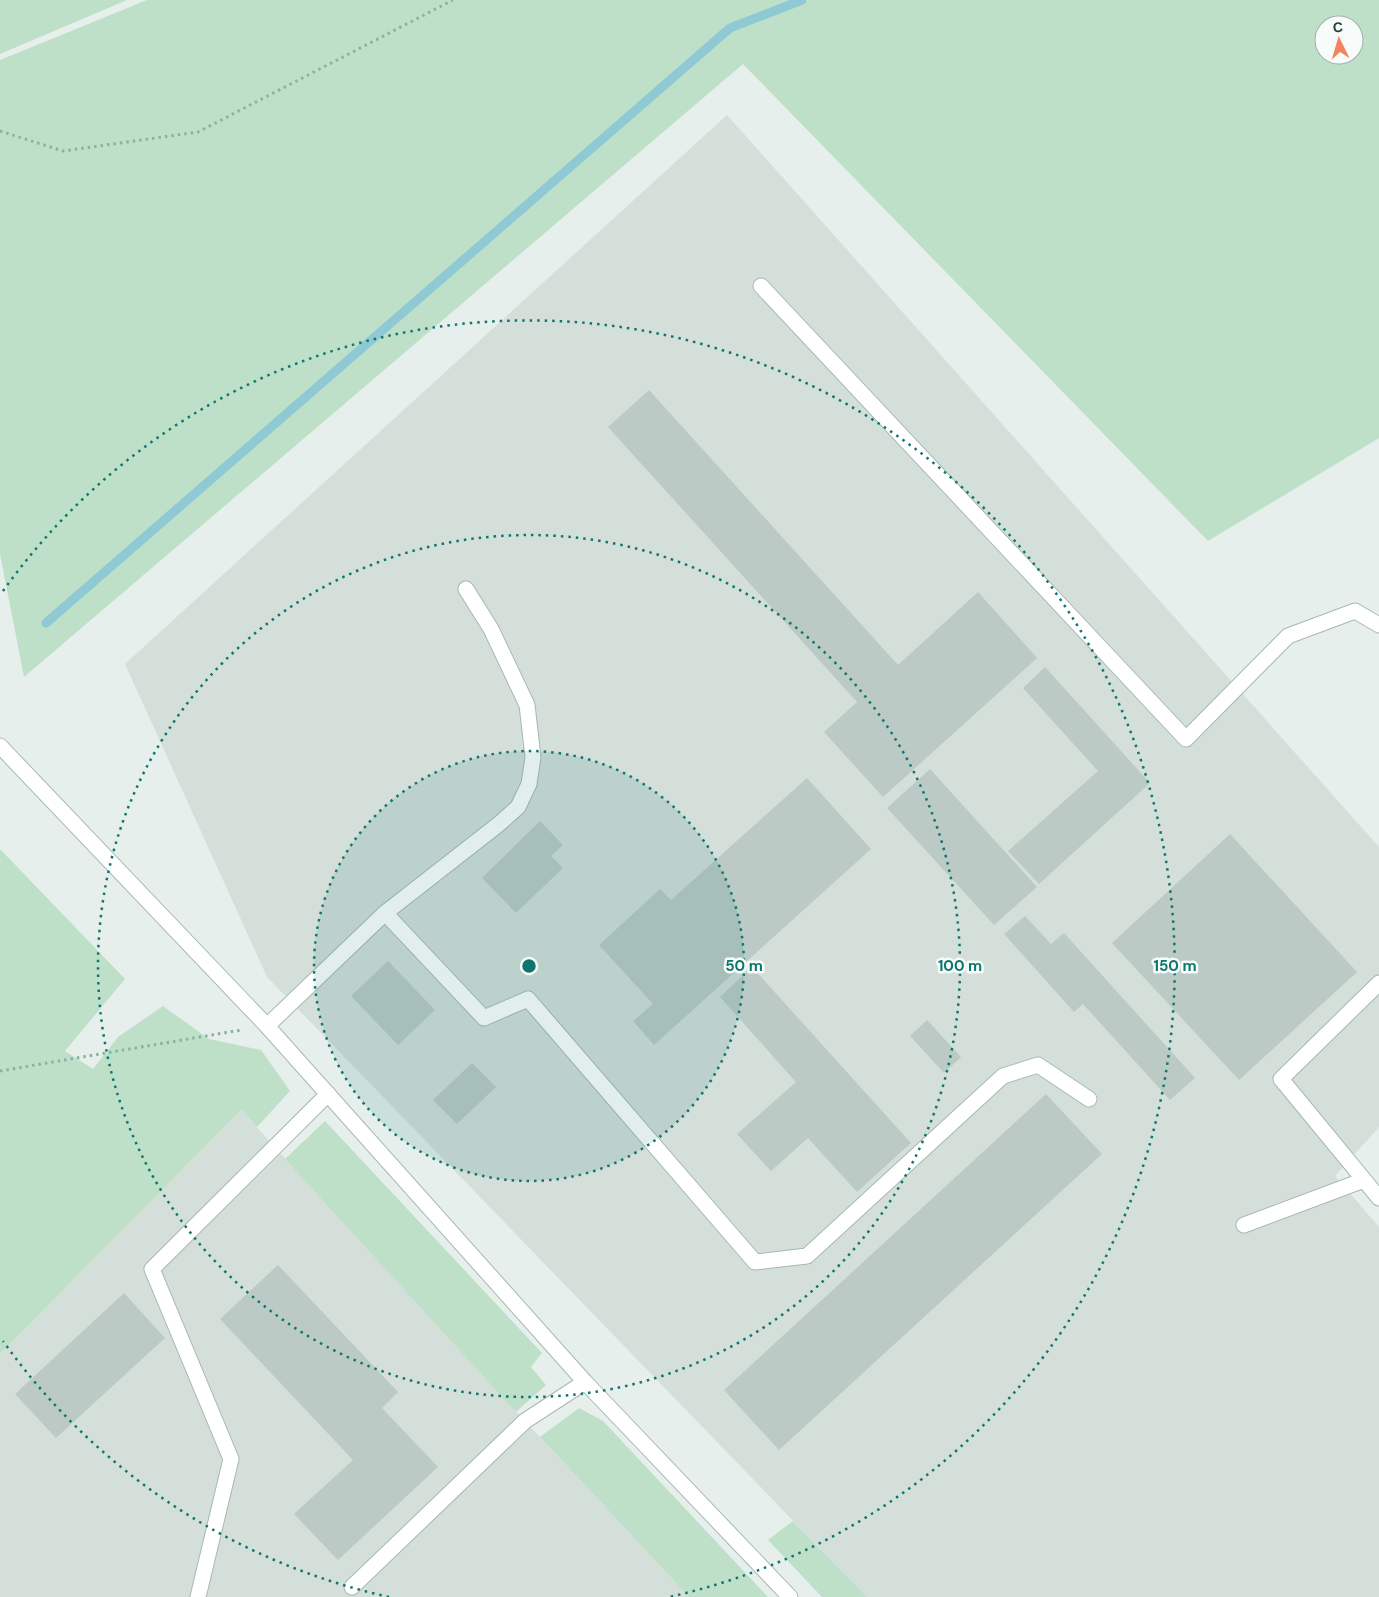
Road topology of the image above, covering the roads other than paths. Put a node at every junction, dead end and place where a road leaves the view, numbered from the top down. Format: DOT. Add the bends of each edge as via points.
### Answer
graph roads {
  1 [pos="761,286"];
  2 [pos="466,589"];
  3 [pos="1379,625"];
  4 [pos="0,746"];
  5 [pos="385,913"];
  6 [pos="1379,983"];
  7 [pos="266,1026"];
  8 [pos="328,1094"];
  9 [pos="1089,1099"];
  10 [pos="1364,1180"];
  11 [pos="1379,1198"];
  12 [pos="1244,1225"];
  13 [pos="585,1382"];
  14 [pos="352,1587"];
  15 [pos="198,1597"];
  16 [pos="790,1597"];
  1 -- 3 [label="street" via="1186,739 1288,636 1355,612"];
  2 -- 5 [label="street" via="491,629 527,705 533,758 529,784 518,807"];
  4 -- 7 [label="street"];
  5 -- 7 [label="street"];
  5 -- 9 [label="street" via="484,1018 528,999 755,1262 807,1256 1003,1076 1038,1065"];
  6 -- 10 [label="street" via="1281,1079"];
  7 -- 8 [label="street"];
  8 -- 13 [label="street"];
  8 -- 15 [label="street" via="152,1269 231,1459"];
  10 -- 11 [label="street"];
  10 -- 12 [label="street"];
  13 -- 14 [label="street" via="525,1422"];
  13 -- 16 [label="street"];
}
